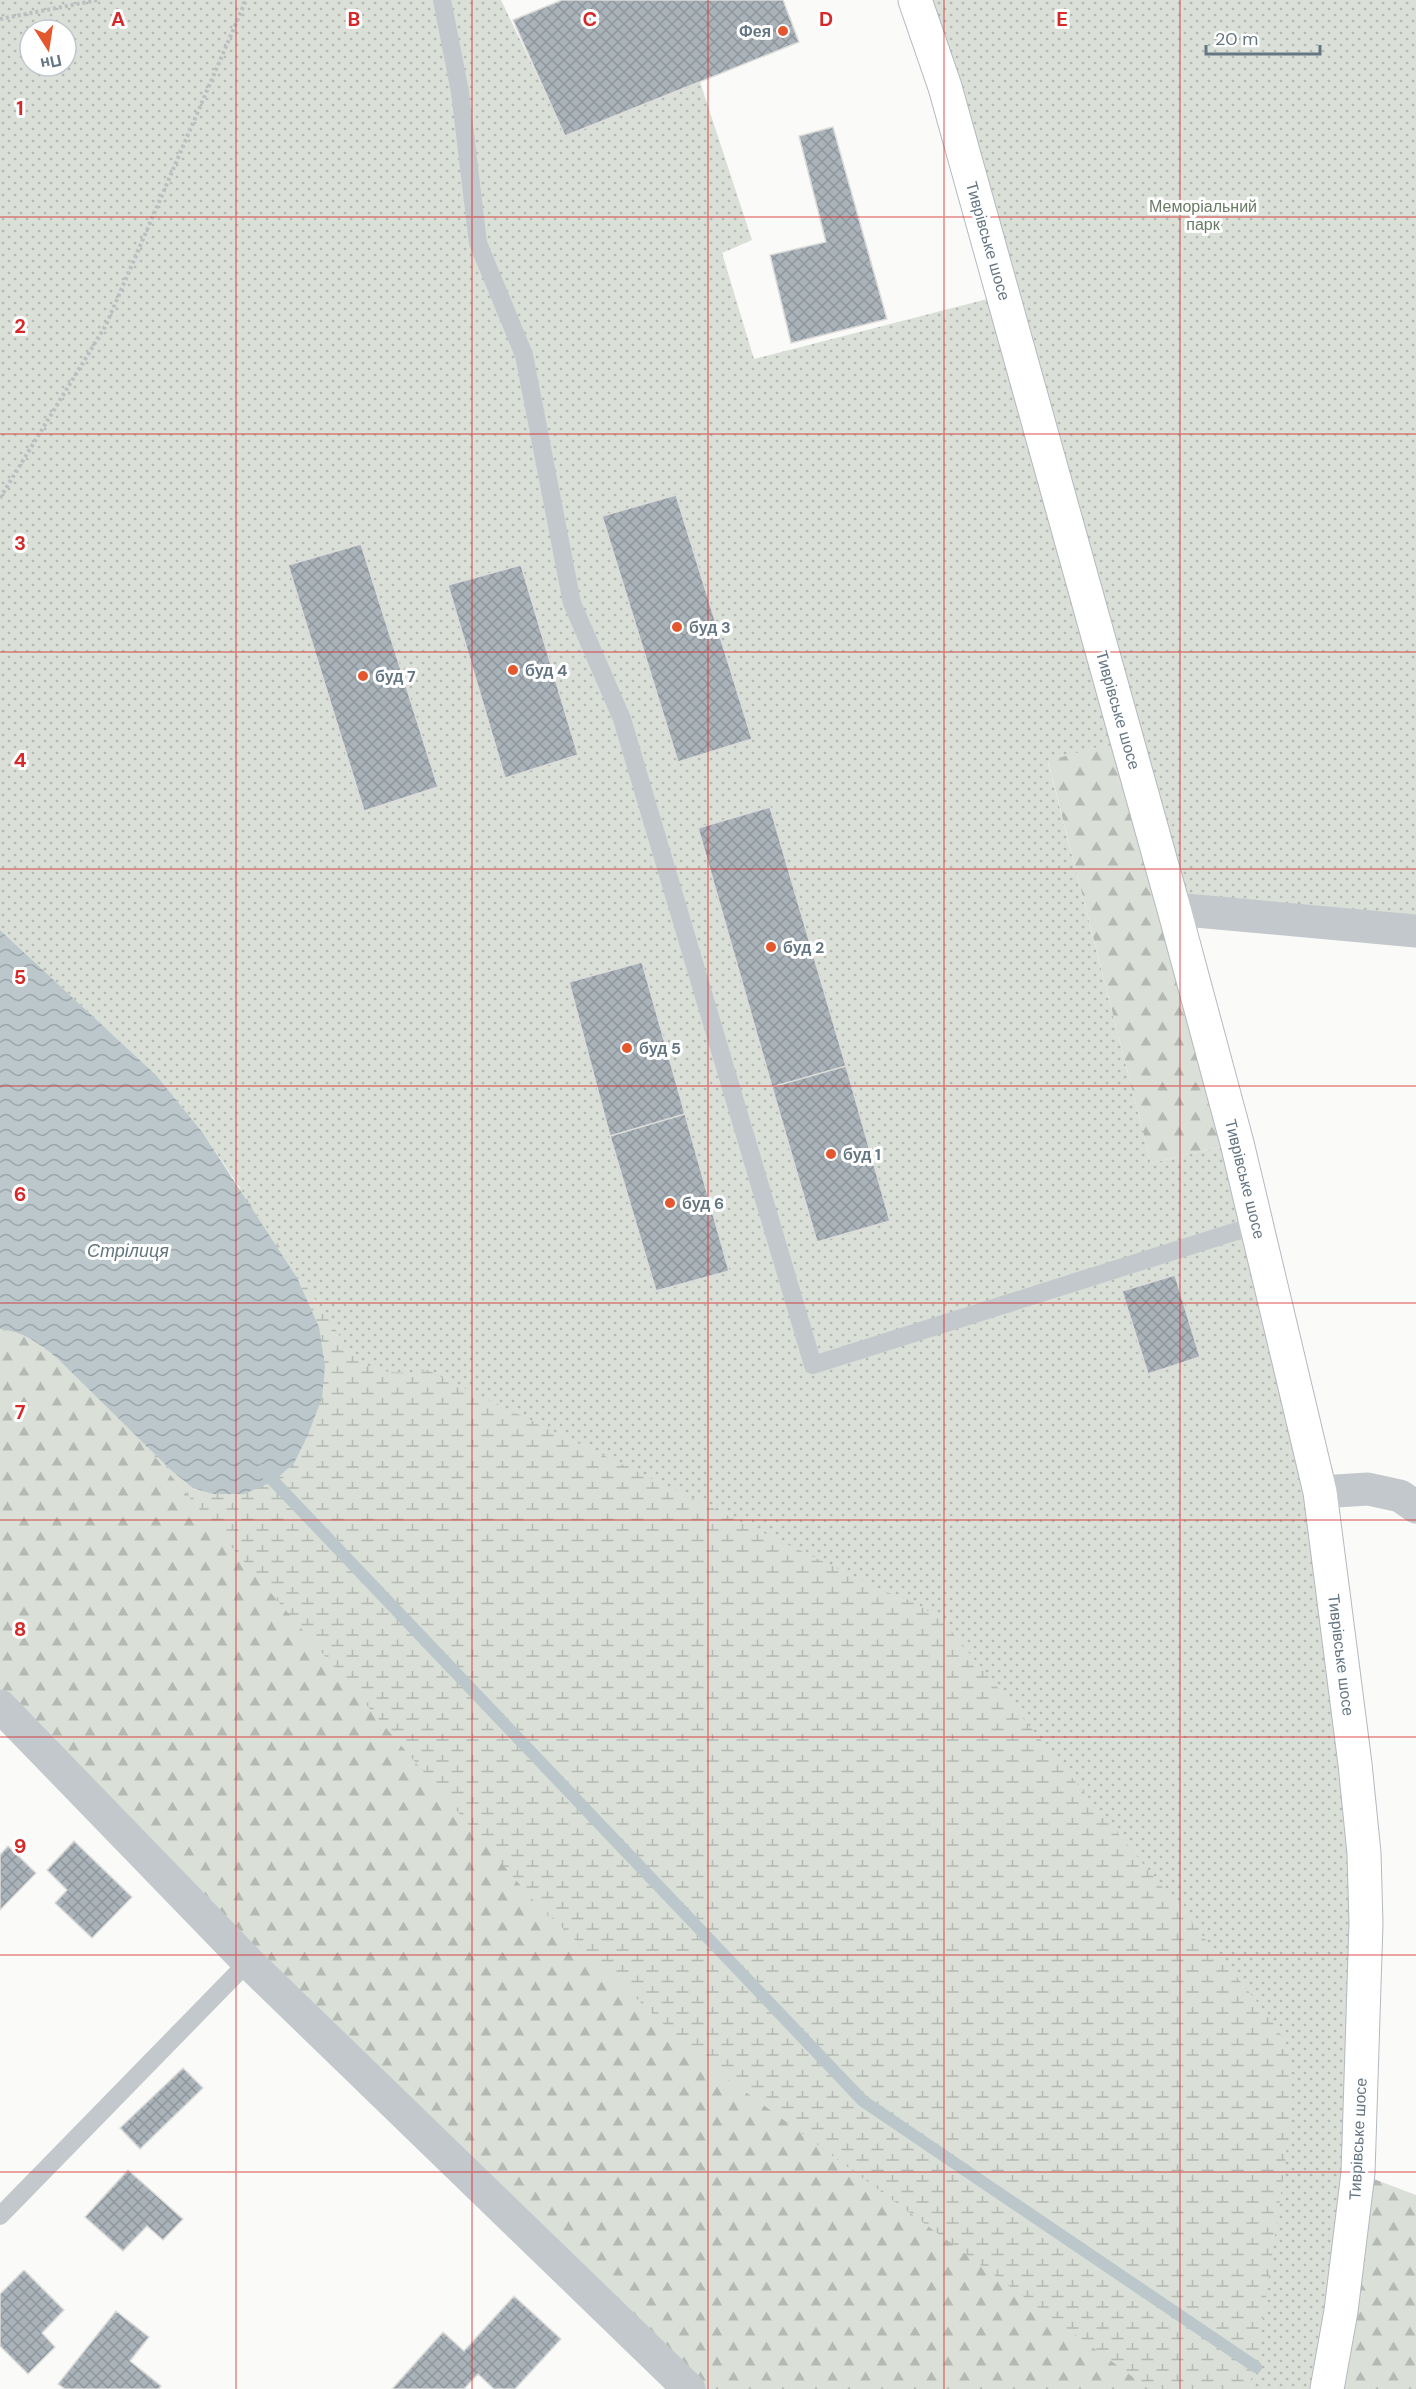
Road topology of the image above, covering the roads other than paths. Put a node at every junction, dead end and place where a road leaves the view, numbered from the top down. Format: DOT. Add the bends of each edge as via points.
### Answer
graph roads {
  1 [pos="442,0"];
  2 [pos="915,0"];
  3 [pos="1174,909"];
  4 [pos="1416,932"];
  5 [pos="1256,1226"];
  6 [pos="1320,1492"];
  7 [pos="1416,1507"];
  8 [pos="0,1706"];
  9 [pos="248,1962"];
  10 [pos="0,2216"];
  11 [pos="689,2389"];
  12 [pos="1328,2389"];
  1 -- 5 [label="lane" via="460,92 478,243 524,355 572,603 622,719 813,1365"];
  2 -- 3 [label="main road, Тиврівське шосе" via="945,87"];
  3 -- 4 [label="street"];
  3 -- 5 [label="main road, Тиврівське шосе"];
  5 -- 6 [label="main road, Тиврівське шосе"];
  6 -- 7 [label="street" via="1368,1489 1401,1496"];
  6 -- 12 [label="main road, Тиврівське шосе" via="1355,1764 1366,1923 1358,2173"];
  8 -- 9 [label="street"];
  9 -- 10 [label="lane"];
  9 -- 11 [label="street"];
}
